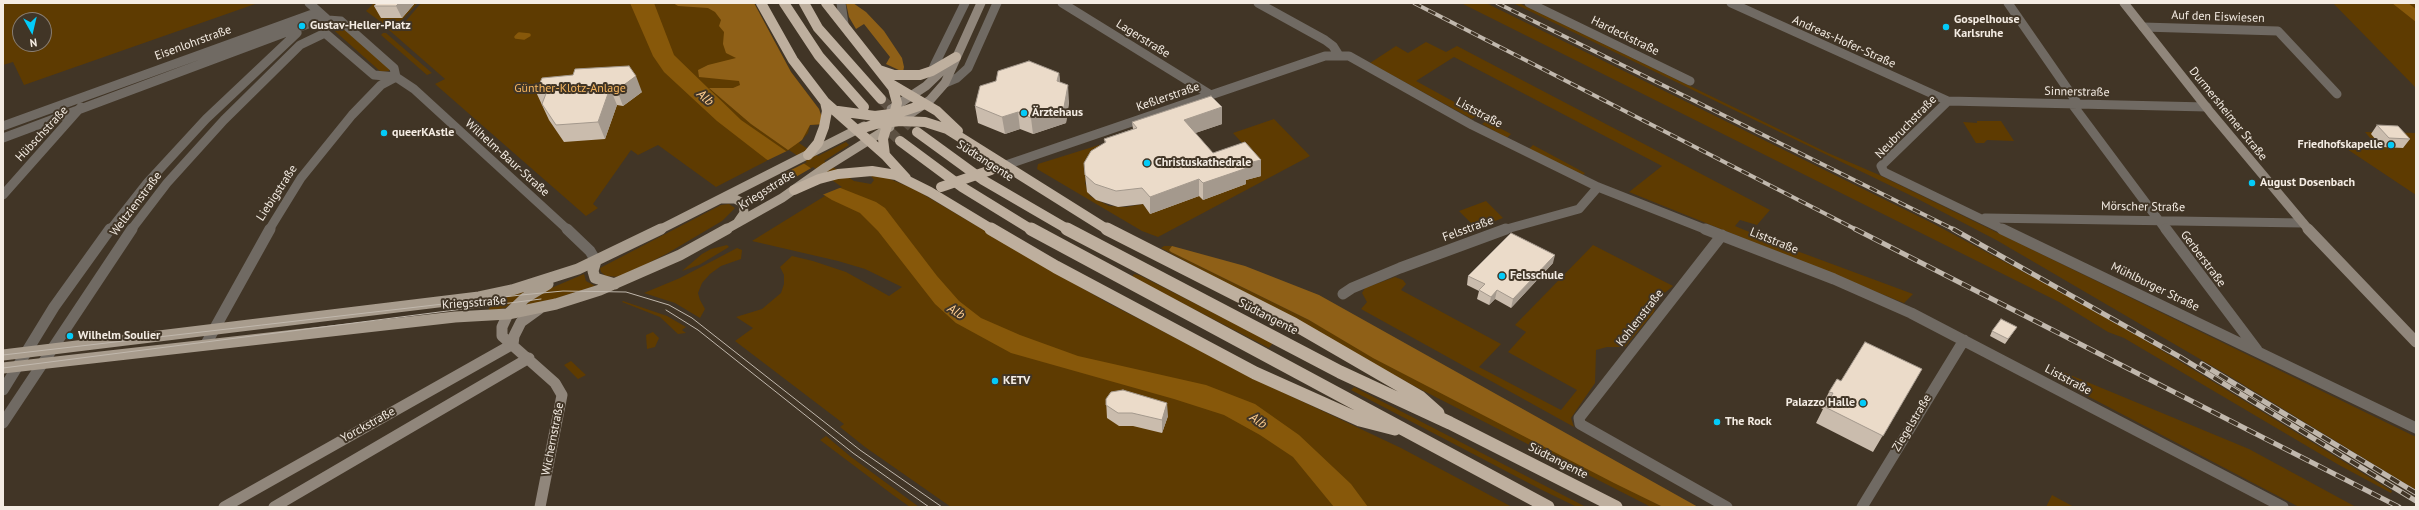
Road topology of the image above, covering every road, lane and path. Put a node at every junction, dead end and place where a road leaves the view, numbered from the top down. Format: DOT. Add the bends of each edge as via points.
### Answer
graph roads {
  1 [pos="309,3"];
  2 [pos="761,3"];
  3 [pos="784,3"];
  4 [pos="804,3"];
  5 [pos="826,3"];
  6 [pos="841,3"];
  7 [pos="965,3"];
  8 [pos="981,3"];
  9 [pos="997,3"];
  10 [pos="1062,3"];
  11 [pos="1258,3"];
  12 [pos="1528,3"];
  13 [pos="1731,3"];
  14 [pos="2008,3"];
  15 [pos="2124,3"];
  16 [pos="323,16"];
  17 [pos="844,24"];
  18 [pos="2143,27"];
  19 [pos="294,29"];
  20 [pos="325,33"];
  21 [pos="1338,54"];
  22 [pos="956,56"];
  23 [pos="878,69"];
  24 [pos="934,74"];
  25 [pos="396,77"];
  26 [pos="1690,81"];
  27 [pos="889,82"];
  28 [pos="945,82"];
  29 [pos="2337,94"];
  30 [pos="1211,95"];
  31 [pos="911,97"];
  32 [pos="76,98"];
  33 [pos="881,99"];
  34 [pos="1948,101"];
  35 [pos="828,104"];
  36 [pos="925,104"];
  37 [pos="2075,104"];
  38 [pos="82,107"];
  39 [pos="864,107"];
  40 [pos="2207,107"];
  41 [pos="891,118"];
  42 [pos="3,126"];
  43 [pos="857,130"];
  44 [pos="917,132"];
  45 [pos="3,138"];
  46 [pos="966,139"];
  47 [pos="869,140"];
  48 [pos="900,141"];
  49 [pos="808,155"];
  50 [pos="885,155"];
  51 [pos="1006,165"];
  52 [pos="1882,170"];
  53 [pos="910,181"];
  54 [pos="1598,187"];
  55 [pos="794,190"];
  56 [pos="930,192"];
  57 [pos="3,195"];
  58 [pos="715,202"];
  59 [pos="1982,218"];
  60 [pos="2158,221"];
  61 [pos="2303,223"];
  62 [pos="734,226"];
  63 [pos="1722,235"];
  64 [pos="596,261"];
  65 [pos="578,268"];
  66 [pos="615,284"];
  67 [pos="1343,294"];
  68 [pos="544,307"];
  69 [pos="508,314"];
  70 [pos="214,329"];
  71 [pos="1964,340"];
  72 [pos="2416,342"];
  73 [pos="206,344"];
  74 [pos="513,344"];
  75 [pos="52,349"];
  76 [pos="26,352"];
  77 [pos="2258,352"];
  78 [pos="3,355"];
  79 [pos="529,358"];
  80 [pos="41,363"];
  81 [pos="18,366"];
  82 [pos="3,368"];
  83 [pos="3,390"];
  84 [pos="3,423"];
  85 [pos="1450,423"];
  86 [pos="2416,428"];
  87 [pos="1413,433"];
  88 [pos="224,507"];
  89 [pos="274,507"];
  90 [pos="540,507"];
  91 [pos="1548,507"];
  92 [pos="1616,507"];
  93 [pos="1727,507"];
  94 [pos="1862,507"];
  95 [pos="2283,507"];
  1 -- 16 [label="street"];
  2 -- 35 [label="highway" via="793,60"];
  3 -- 39 [label="highway" via="819,56"];
  4 -- 33 [label="highway" via="818,28"];
  5 -- 17 [label="highway" via="837,19"];
  6 -- 17 [label="street"];
  7 -- 24 [label="street"];
  8 -- 22 [label="street"];
  9 -- 28 [label="street" via="968,68 958,78"];
  10 -- 30 [label="street, Lagerstraße"];
  11 -- 21 [label="street, Liststraße" via="1325,40"];
  12 -- 26 [label="street, Hardeckstraße"];
  13 -- 34 [label="street, Andreas-Hofer-Straße"];
  14 -- 37 [label="street, Gerberstraße"];
  15 -- 18 [label="street, Durmersheimer Straße"];
  16 -- 19 [label="street"];
  16 -- 20 [label="street"];
  16 -- 25 [label="street, Wilhelm-Baur-Straße" via="341,20 394,68"];
  16 -- 32 [label="street, Eisenlohrstraße"];
  17 -- 23 [label="highway"];
  18 -- 29 [label="street, Auf den Eiswiesen" via="2278,31"];
  18 -- 40 [label="street, Durmersheimer Straße"];
  19 -- 38 [label="street, Eisenlohrstraße"];
  19 -- 76 [label="street, Weltzienstraße" via="297,33 248,77 147,183 102,239"];
  20 -- 25 [label="street, Wilhelm-Baur-Straße" via="374,75"];
  20 -- 75 [label="street, Weltzienstraße" via="300,45 224,120 167,183 125,238"];
  21 -- 30 [label="street, Keßlerstraße" via="1325,56"];
  21 -- 54 [label="street, Liststraße" via="1354,58 1472,125"];
  22 -- 24 [label="highway"];
  22 -- 28 [label="street"];
  23 -- 24 [label="highway" via="888,74 905,76"];
  23 -- 27 [label="highway"];
  24 -- 31 [label="street"];
  25 -- 64 [label="street, Wilhelm-Baur-Straße" via="414,89 577,238"];
  25 -- 70 [label="street, Liebigstraße" via="381,85 352,115 306,172 259,246"];
  27 -- 31 [label="highway"];
  27 -- 41 [label="highway" via="895,93"];
  28 -- 36 [label="street"];
  30 -- 51 [label="street, Keßlerstraße"];
  31 -- 36 [label="highway"];
  31 -- 41 [label="highway"];
  32 -- 38 [label="street"];
  32 -- 42 [label="street, Eisenlohrstraße"];
  34 -- 37 [label="street, Sinnerstraße"];
  34 -- 52 [label="street, Neubruchstraße" via="1883,164"];
  35 -- 41 [label="highway" via="849,114"];
  35 -- 43 [label="highway"];
  35 -- 49 [label="highway" via="818,143"];
  36 -- 41 [label="highway"];
  36 -- 46 [label="highway" via="941,113"];
  37 -- 40 [label="street, Sinnerstraße"];
  37 -- 60 [label="street, Gerberstraße"];
  38 -- 45 [label="street, Eisenlohrstraße"];
  38 -- 57 [label="street, Hübschstraße"];
  40 -- 61 [label="street, Durmersheimer Straße"];
  41 -- 43 [label="highway"];
  41 -- 46 [label="highway" via="937,125"];
  41 -- 47 [label="highway"];
  41 -- 50 [label="highway" via="883,145"];
  43 -- 47 [label="highway"];
  43 -- 49 [label="main road, Kriegsstraße"];
  44 -- 85 [label="highway, Südtangente" via="983,180 1087,240 1340,372"];
  46 -- 51 [label="highway"];
  47 -- 50 [label="highway"];
  47 -- 55 [label="main road, Kriegsstraße"];
  48 -- 87 [label="highway" via="962,187 1058,245"];
  49 -- 58 [label="main road, Kriegsstraße"];
  50 -- 53 [label="highway"];
  51 -- 56 [label="highway, bridge"];
  51 -- 85 [label="highway" via="1118,235 1294,324 1420,397"];
  52 -- 59 [label="street, Mühlburger Straße"];
  53 -- 55 [label="highway" via="880,172 838,174"];
  53 -- 56 [label="highway"];
  54 -- 63 [label="street, Liststraße"];
  54 -- 67 [label="street, Felsstraße" via="1579,209 1518,224 1386,274"];
  55 -- 62 [label="main road, Kriegsstraße"];
  56 -- 87 [label="highway" via="1056,267 1255,373 1360,420"];
  58 -- 62 [label="main road" via="732,199 743,203 744,213"];
  58 -- 64 [label="main road, Kriegsstraße"];
  59 -- 60 [label="street, Mörscher Straße"];
  59 -- 77 [label="street, Mühlburger Straße"];
  60 -- 61 [label="street, Mörscher Straße"];
  60 -- 77 [label="street, Gerberstraße"];
  61 -- 72 [label="street, Durmersheimer Straße"];
  62 -- 66 [label="main road, Kriegsstraße" via="665,263"];
  63 -- 71 [label="street, Liststraße" via="1834,279"];
  63 -- 93 [label="street, Kohlenstraße" via="1579,418 1580,424"];
  64 -- 65 [label="main road, Kriegsstraße"];
  64 -- 66 [label="main road" via="593,271 595,278"];
  65 -- 69 [label="main road" via="525,298"];
  65 -- 70 [label="main road, Kriegsstraße" via="512,290 479,297"];
  66 -- 68 [label="main road, Kriegsstraße"];
  68 -- 69 [label="main road, Kriegsstraße"];
  68 -- 74 [label="street" via="531,312 524,319 514,336"];
  69 -- 73 [label="main road, Kriegsstraße" via="462,316"];
  69 -- 74 [label="street, Wichernstraße" via="502,327 502,334"];
  70 -- 73 [label="street, Liebigstraße"];
  70 -- 75 [label="main road, Kriegsstraße"];
  71 -- 94 [label="street, Ziegelstraße"];
  71 -- 95 [label="street, Liststraße"];
  73 -- 80 [label="main road, Kriegsstraße"];
  74 -- 79 [label="street, Wichernstraße"];
  74 -- 88 [label="street, Yorckstraße"];
  75 -- 76 [label="main road, Kriegsstraße"];
  75 -- 80 [label="street, Weltzienstraße"];
  76 -- 78 [label="main road, Kriegsstraße"];
  76 -- 81 [label="street, Weltzienstraße"];
  77 -- 86 [label="street, Mühlburger Straße"];
  79 -- 89 [label="street, Yorckstraße"];
  79 -- 90 [label="street, Wichernstraße" via="555,383 562,395"];
  80 -- 81 [label="main road, Kriegsstraße"];
  80 -- 84 [label="street, Weltzienstraße"];
  81 -- 82 [label="main road, Kriegsstraße"];
  81 -- 83 [label="street, Weltzienstraße"];
  85 -- 92 [label="highway, Südtangente"];
  87 -- 91 [label="highway"];
}
